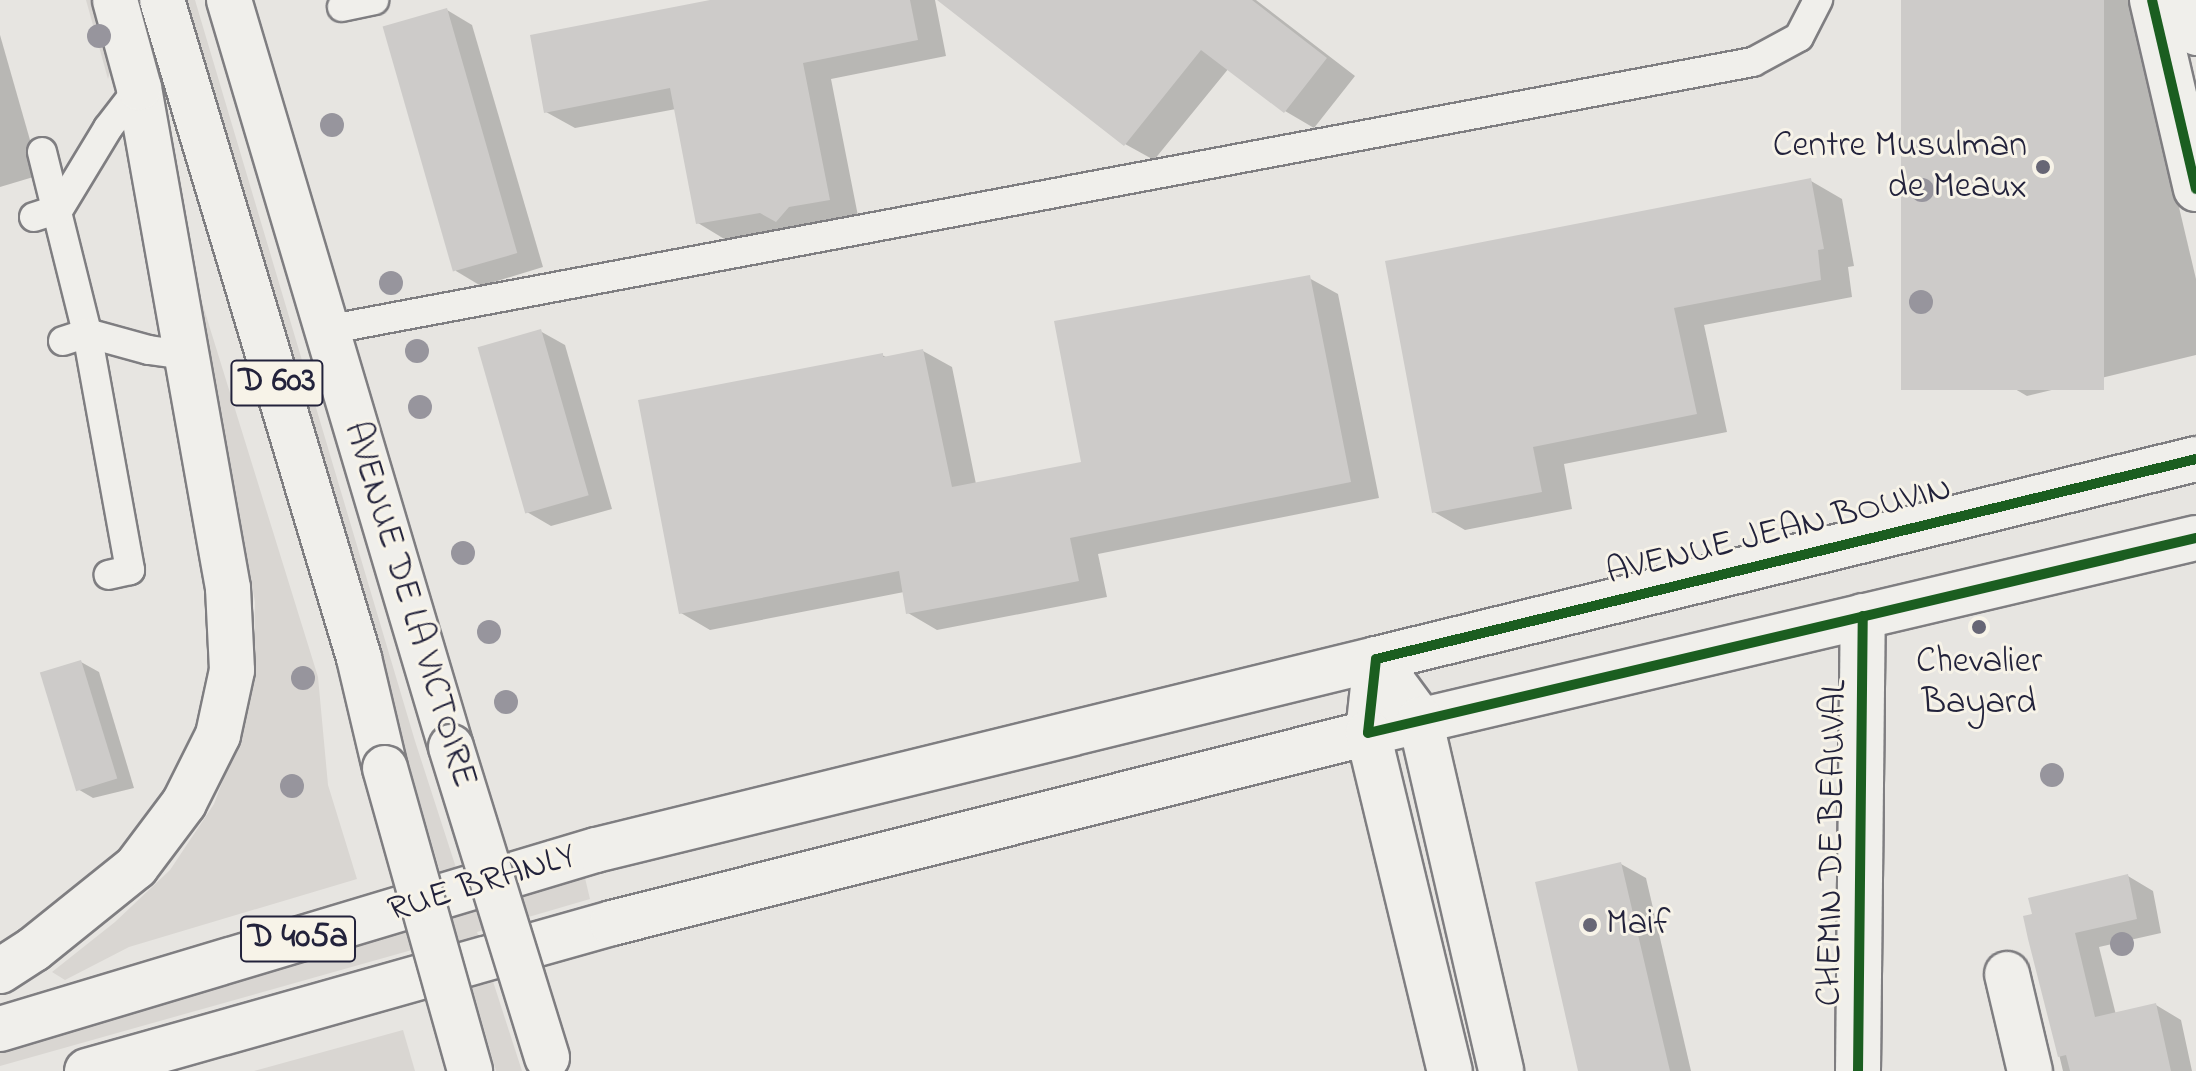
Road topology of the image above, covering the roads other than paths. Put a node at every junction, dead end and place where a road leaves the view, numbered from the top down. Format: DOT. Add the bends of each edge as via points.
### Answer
graph roads {
  1 [pos="115,0"];
  2 [pos="162,0"];
  3 [pos="229,0"];
  4 [pos="374,0"];
  5 [pos="1818,0"];
  6 [pos="2152,0"];
  7 [pos="2188,0"];
  8 [pos="342,7"];
  9 [pos="2196,33"];
  10 [pos="139,88"];
  11 [pos="42,152"];
  12 [pos="2196,189"];
  13 [pos="47,213"];
  14 [pos="326,330"];
  15 [pos="75,337"];
  16 [pos="185,355"];
  17 [pos="2192,455"];
  18 [pos="2196,538"];
  19 [pos="109,575"];
  20 [pos="1863,616"];
  21 [pos="1376,659"];
  22 [pos="1420,719"];
  23 [pos="1368,733"];
  24 [pos="596,850"];
  25 [pos="0,971"];
  26 [pos="2007,974"];
  27 [pos="0,1029"];
  28 [pos="549,1064"];
  29 [pos="87,1071"];
  30 [pos="470,1071"];
  31 [pos="1450,1071"];
  32 [pos="1501,1071"];
  33 [pos="1858,1071"];
  34 [pos="2030,1071"];
  1 -- 10 [label="main road"];
  2 -- 30 [label="main road, AVENUE DE LA VICTOIRE / D 603, bridge" via="359,658"];
  3 -- 14 [label="main road, AVENUE DE LA VICTOIRE / D 603"];
  4 -- 8 [label="lane"];
  5 -- 14 [label="lane" via="1799,37 1753,62"];
  6 -- 12 [label="main road"];
  7 -- 9 [label="main road"];
  10 -- 13 [label="lane"];
  10 -- 16 [label="main road"];
  11 -- 13 [label="lane"];
  13 -- 15 [label="lane"];
  14 -- 28 [label="main road, AVENUE DE LA VICTOIRE / D 603, bridge"];
  15 -- 16 [label="lane"];
  15 -- 19 [label="lane" via="130,570"];
  16 -- 25 [label="main road" via="228,588 232,670 218,735 184,803 136,867"];
  17 -- 21 [label="main road, AVENUE JEAN BOUVIN"];
  18 -- 20 [label="main road"];
  20 -- 22 [label="main road"];
  20 -- 33 [label="main road, CHEMIN DE BEAUVAL"];
  21 -- 22 [label="main road"];
  21 -- 23 [label="main road"];
  21 -- 24 [label="main road, AVENUE JEAN BOUVIN"];
  22 -- 23 [label="main road, RUE BRANLY"];
  22 -- 32 [label="main road"];
  23 -- 29 [label="main road, RUE BRANLY / D 405a" via="612,923"];
  23 -- 31 [label="main road"];
  24 -- 27 [label="main road, RUE BRANLY / D 405a"];
  26 -- 34 [label="main road"];
}
